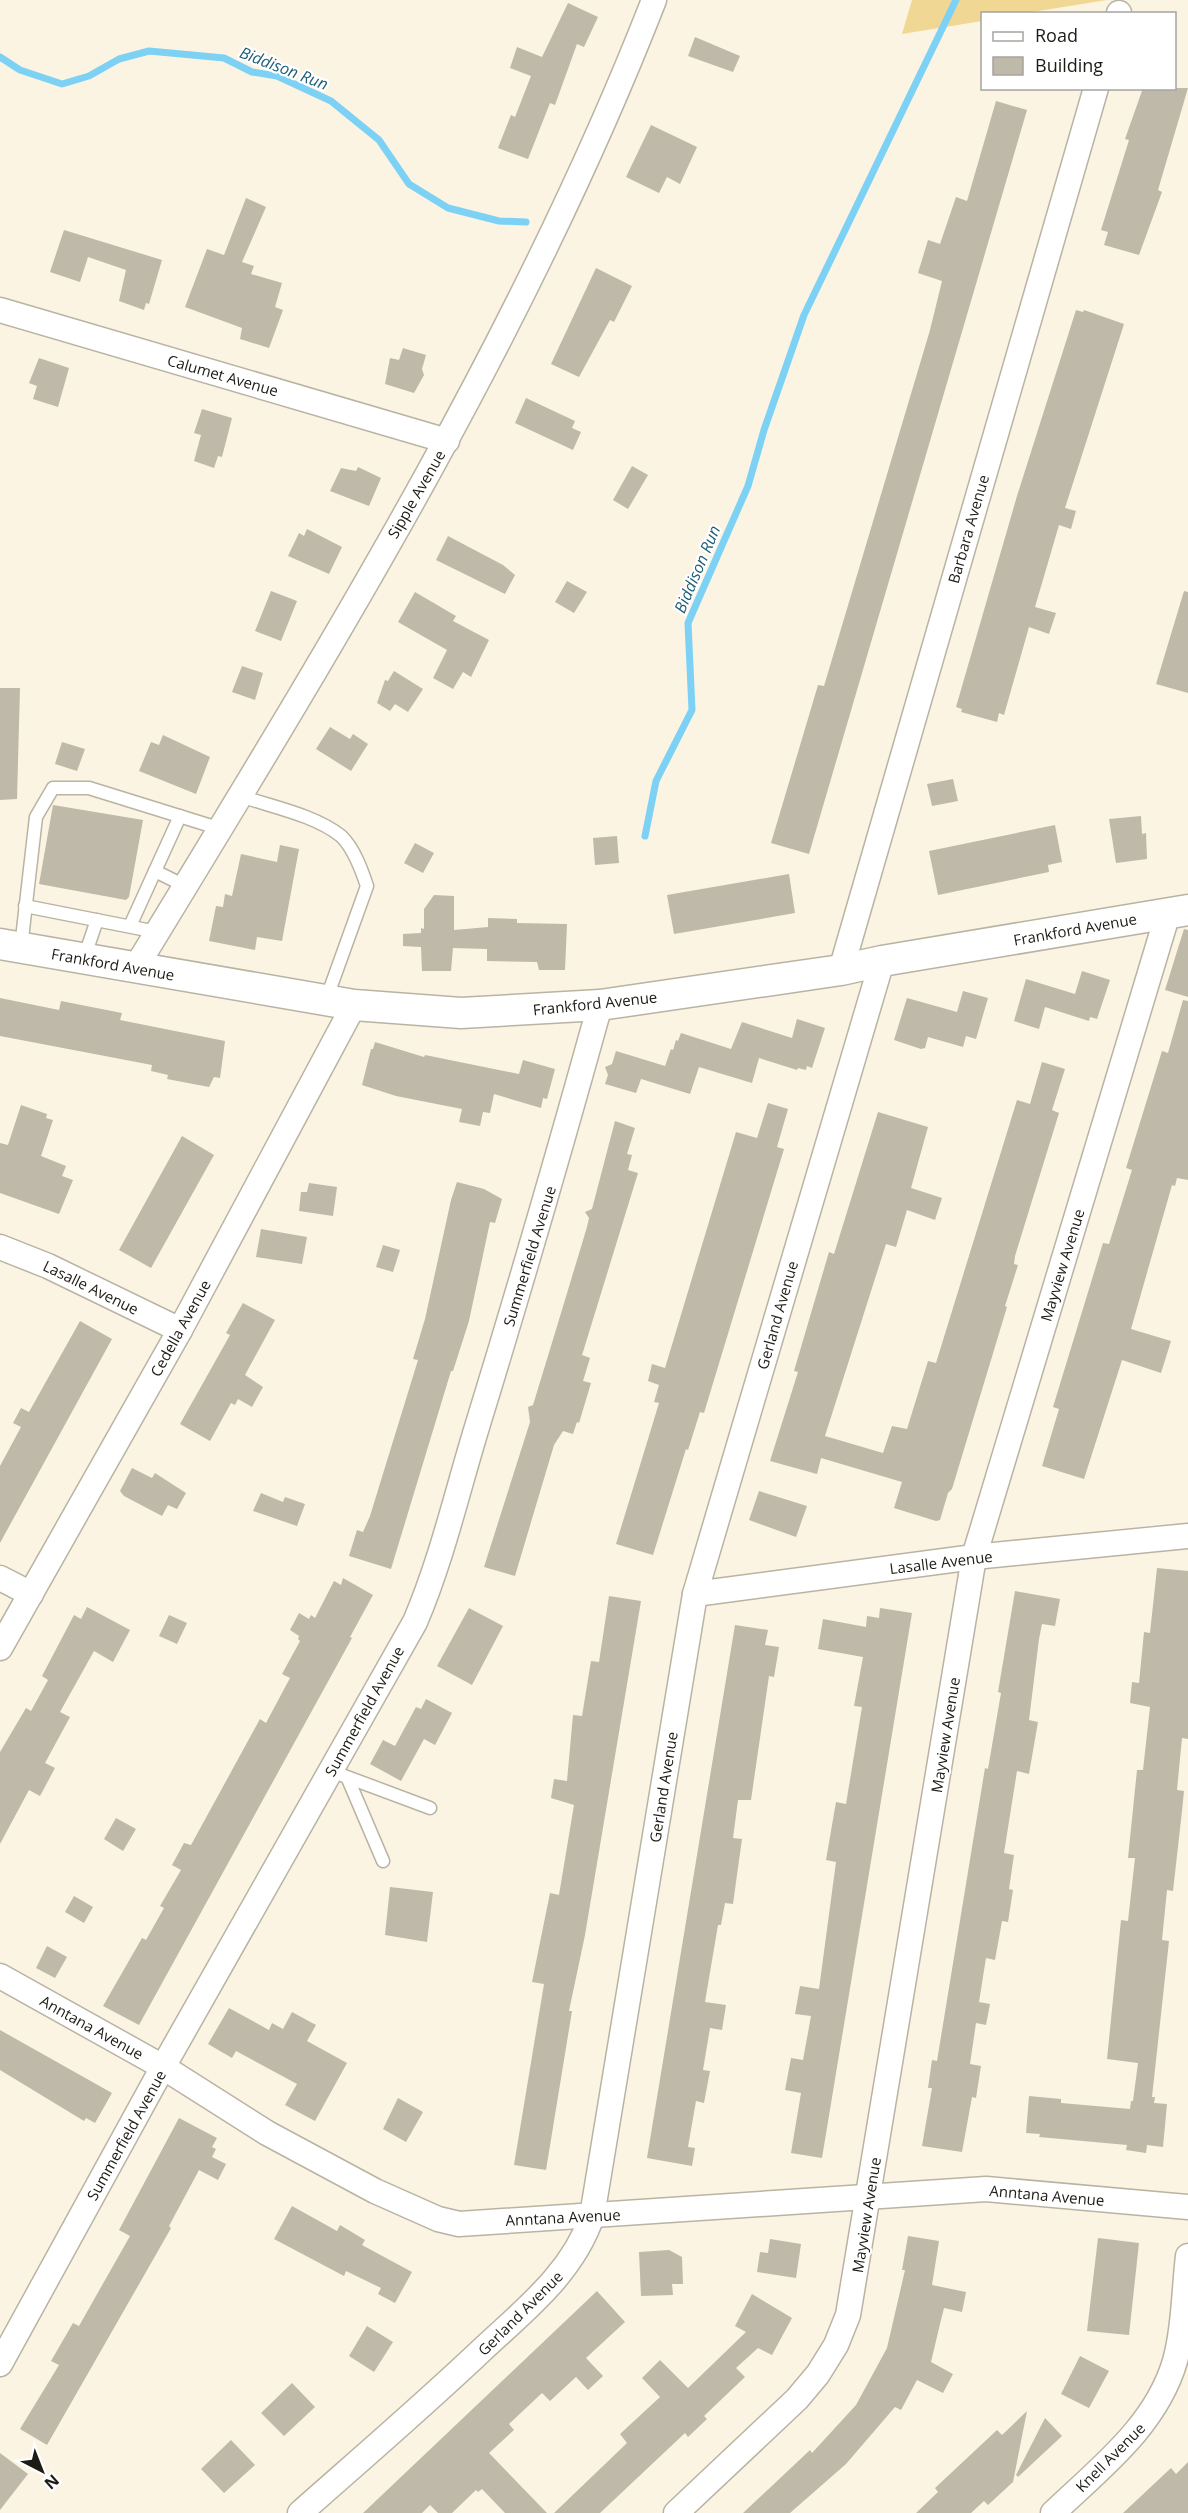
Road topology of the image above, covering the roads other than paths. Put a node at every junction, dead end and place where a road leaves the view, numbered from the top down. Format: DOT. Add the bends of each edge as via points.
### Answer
graph roads {
  1 [pos="654,0"];
  2 [pos="1095,90"];
  3 [pos="0,310"];
  4 [pos="447,441"];
  5 [pos="241,796"];
  6 [pos="180,816"];
  7 [pos="221,829"];
  8 [pos="155,871"];
  9 [pos="185,886"];
  10 [pos="25,906"];
  11 [pos="1178,912"];
  12 [pos="97,920"];
  13 [pos="130,926"];
  14 [pos="158,932"];
  15 [pos="10,946"];
  16 [pos="84,958"];
  17 [pos="882,961"];
  18 [pos="136,967"];
  19 [pos="841,970"];
  20 [pos="340,1002"];
  21 [pos="600,1005"];
  22 [pos="0,1247"];
  23 [pos="180,1330"];
  24 [pos="1188,1536"];
  25 [pos="974,1557"];
  26 [pos="0,1578"];
  27 [pos="31,1594"];
  28 [pos="695,1594"];
  29 [pos="0,1648"];
  30 [pos="340,1775"];
  31 [pos="430,1808"];
  32 [pos="383,1861"];
  33 [pos="0,1976"];
  34 [pos="163,2067"];
  35 [pos="869,2195"];
  36 [pos="1188,2207"];
  37 [pos="592,2216"];
  38 [pos="1188,2256"];
  39 [pos="0,2364"];
  40 [pos="300,2513"];
  41 [pos="676,2513"];
  42 [pos="1053,2513"];
  1 -- 4 [label="street, Sipple Avenue" via="634,53 521,300"];
  2 -- 19 [label="street, Barbara Avenue"];
  3 -- 4 [label="street, Calumet Avenue"];
  4 -- 5 [label="street, Sipple Avenue"];
  5 -- 7 [label="street, Sipple Avenue"];
  5 -- 20 [label="lane" via="320,824 343,837 360,865 367,886"];
  6 -- 7 [label="lane"];
  6 -- 8 [label="lane"];
  6 -- 10 [label="lane" via="89,788 53,788 36,817"];
  7 -- 9 [label="street, Sipple Avenue"];
  8 -- 9 [label="lane"];
  8 -- 13 [label="lane"];
  9 -- 14 [label="street, Sipple Avenue"];
  10 -- 12 [label="lane"];
  10 -- 15 [label="lane"];
  11 -- 17 [label="street, Frankford Avenue"];
  11 -- 25 [label="street, Mayview Avenue"];
  12 -- 13 [label="lane"];
  12 -- 16 [label="lane"];
  13 -- 14 [label="lane"];
  14 -- 18 [label="street, Sipple Avenue"];
  15 -- 16 [label="street, Frankford Avenue"];
  16 -- 18 [label="street, Frankford Avenue"];
  17 -- 19 [label="street, Frankford Avenue"];
  17 -- 28 [label="street, Gerland Avenue"];
  18 -- 20 [label="street, Frankford Avenue"];
  19 -- 21 [label="street, Frankford Avenue"];
  20 -- 21 [label="street, Frankford Avenue" via="461,1013"];
  20 -- 23 [label="street, Cedella Avenue"];
  21 -- 30 [label="street, Summerfield Avenue" via="546,1202 432,1582"];
  22 -- 23 [label="street, Lasalle Avenue"];
  23 -- 27 [label="street, Cedella Avenue"];
  24 -- 25 [label="street, Lasalle Avenue"];
  25 -- 28 [label="street, Lasalle Avenue"];
  25 -- 35 [label="street, Mayview Avenue"];
  26 -- 27 [label="street"];
  27 -- 29 [label="street, Cedella Avenue"];
  28 -- 37 [label="street, Gerland Avenue"];
  30 -- 31 [label="lane"];
  30 -- 32 [label="lane"];
  30 -- 34 [label="street, Summerfield Avenue"];
  33 -- 34 [label="street, Anntana Avenue"];
  34 -- 37 [label="street, Anntana Avenue" via="267,2133 375,2191 438,2219 459,2224"];
  34 -- 39 [label="street, Summerfield Avenue"];
  35 -- 36 [label="street, Anntana Avenue" via="986,2189"];
  35 -- 37 [label="street, Anntana Avenue"];
  35 -- 41 [label="street, Mayview Avenue" via="848,2315 824,2364 797,2399"];
  37 -- 40 [label="street, Gerland Avenue" via="573,2258 553,2283 452,2379"];
  38 -- 42 [label="street, Knell Avenue" via="1175,2360 1165,2390 1130,2439"];
}
